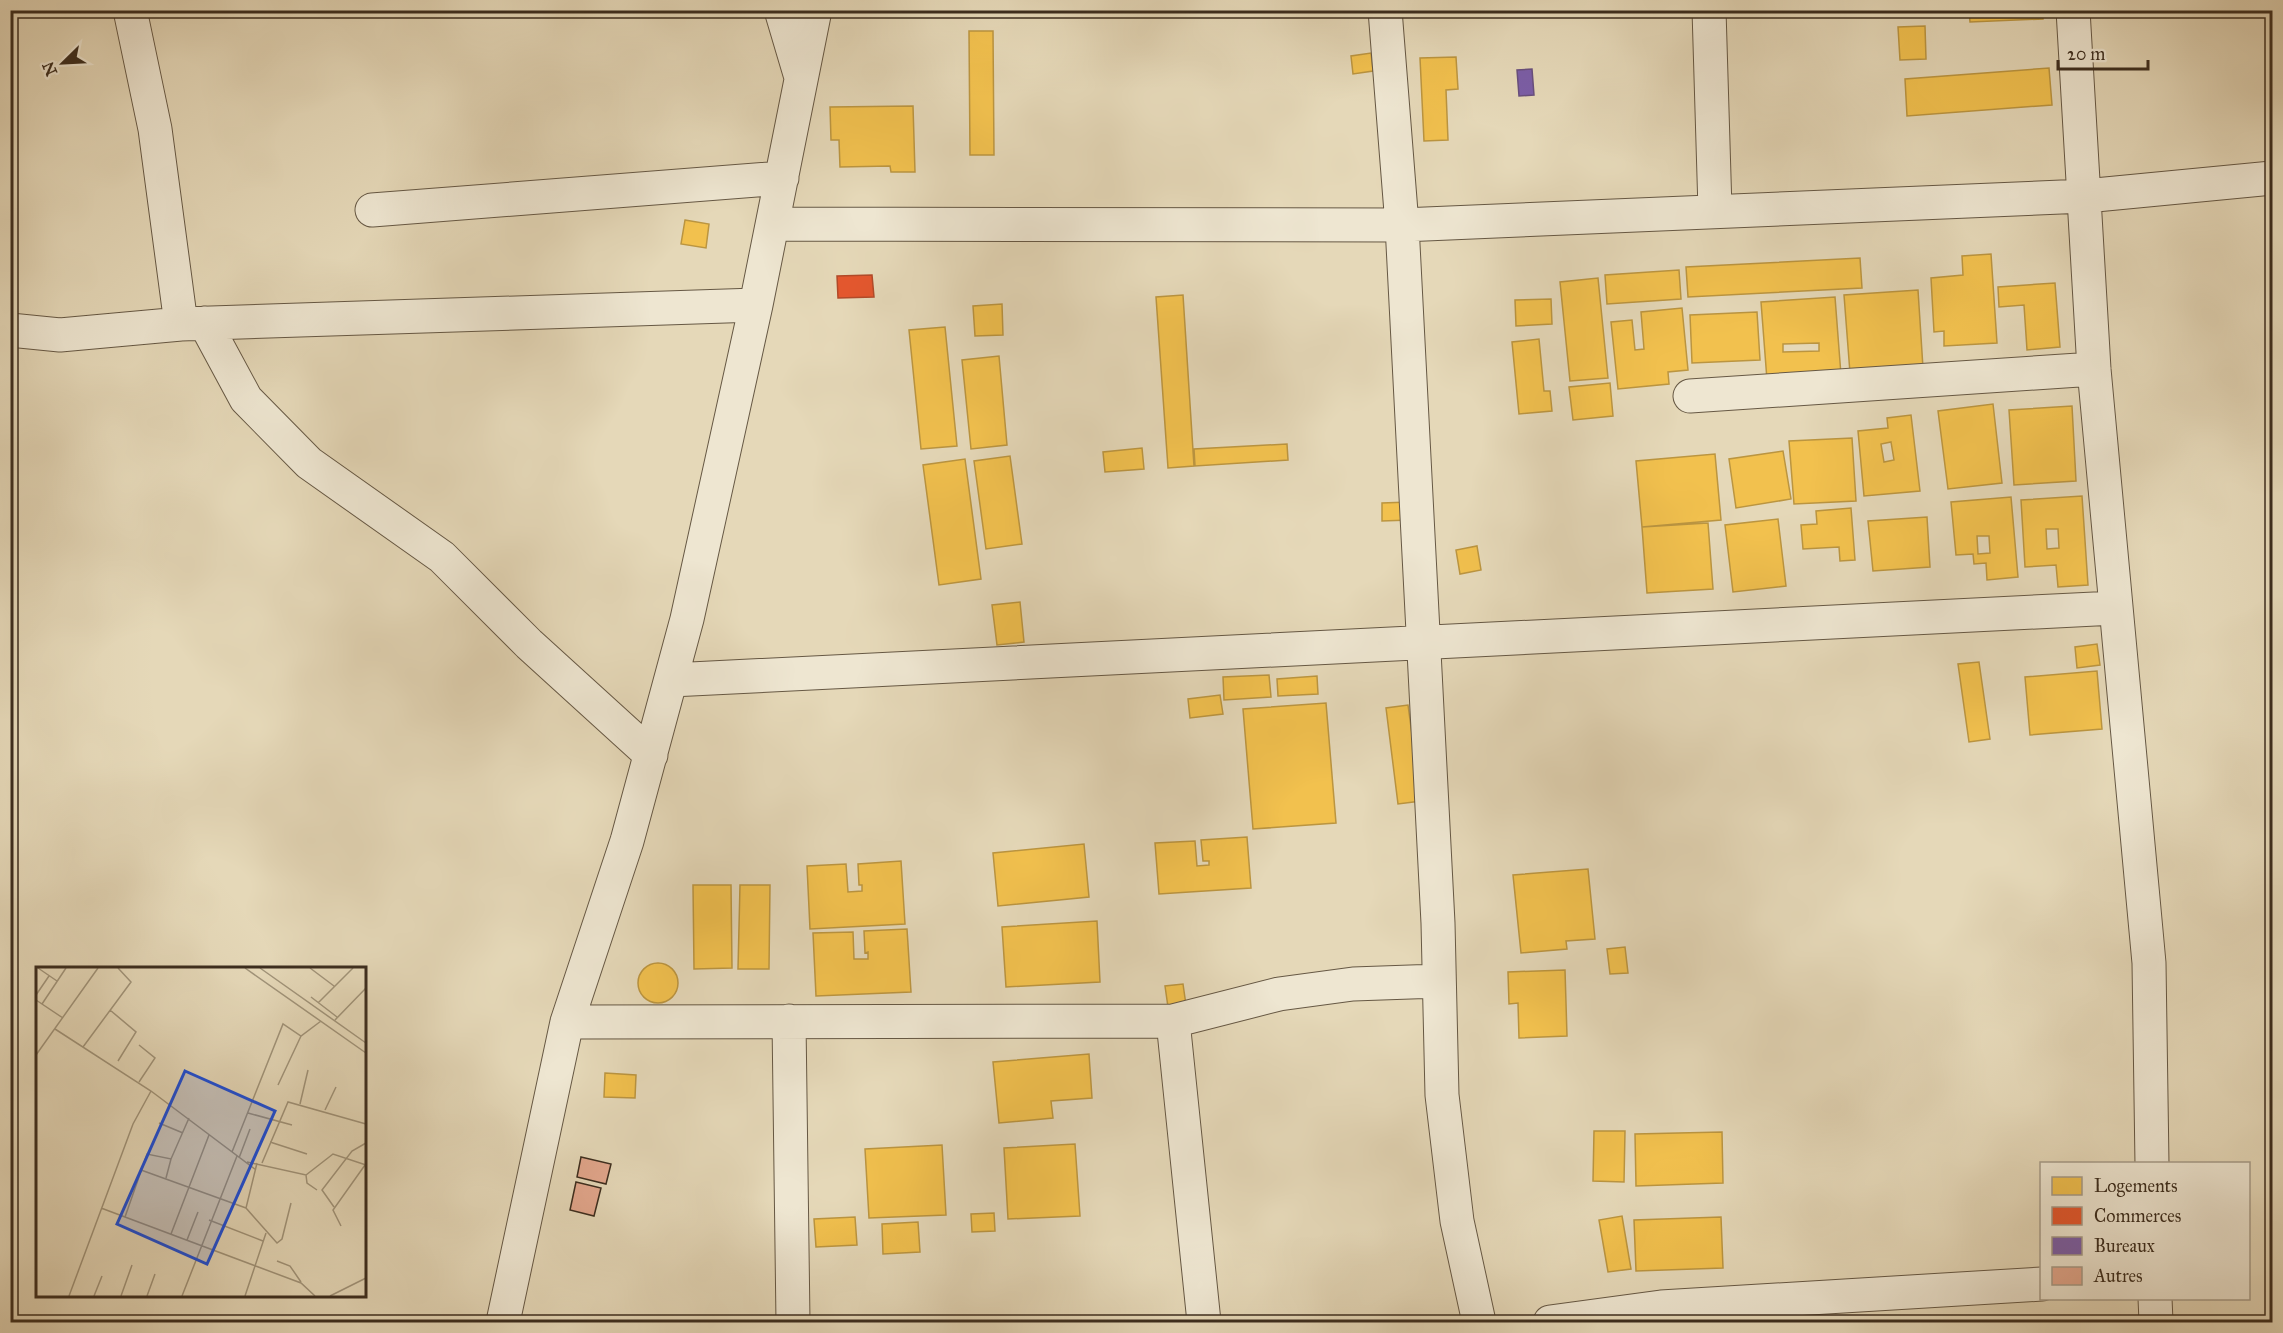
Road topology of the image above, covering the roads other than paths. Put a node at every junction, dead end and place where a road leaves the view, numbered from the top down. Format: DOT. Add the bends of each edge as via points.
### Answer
graph roads {
  1 [pos="130,10"];
  2 [pos="781,10"];
  3 [pos="815,10"];
  4 [pos="1385,10"];
  5 [pos="1709,10"];
  6 [pos="2073,10"];
  7 [pos="800,76"];
  8 [pos="782,178"];
  9 [pos="2272,178"];
  10 [pos="2085,196"];
  11 [pos="372,210"];
  12 [pos="1715,210"];
  13 [pos="773,224"];
  14 [pos="1402,225"];
  15 [pos="756,305"];
  16 [pos="193,324"];
  17 [pos="10,330"];
  18 [pos="2094,369"];
  19 [pos="1690,396"];
  20 [pos="2115,608"];
  21 [pos="1423,643"];
  22 [pos="671,680"];
  23 [pos="651,755"];
  24 [pos="1439,981"];
  25 [pos="1173,1021"];
  26 [pos="567,1022"];
  27 [pos="789,1022"];
  28 [pos="2152,1162"];
  29 [pos="2040,1284"];
  30 [pos="2155,1300"];
  31 [pos="503,1323"];
  32 [pos="793,1323"];
  33 [pos="1204,1323"];
  34 [pos="1479,1323"];
  35 [pos="1550,1323"];
  36 [pos="2156,1323"];
  1 -- 16 [label="street"];
  2 -- 7 [label="street"];
  3 -- 7 [label="street"];
  4 -- 14 [label="street"];
  5 -- 12 [label="street"];
  6 -- 10 [label="street"];
  7 -- 8 [label="street"];
  8 -- 11 [label="street"];
  8 -- 13 [label="street"];
  9 -- 10 [label="street"];
  10 -- 12 [label="street"];
  10 -- 18 [label="street"];
  12 -- 14 [label="street"];
  13 -- 14 [label="street"];
  13 -- 15 [label="street"];
  14 -- 21 [label="street"];
  15 -- 16 [label="street"];
  15 -- 22 [label="street"];
  16 -- 17 [label="street" via="60,335"];
  16 -- 23 [label="street" via="246,399 309,464 442,557 529,644"];
  18 -- 19 [label="street"];
  18 -- 20 [label="street"];
  20 -- 21 [label="street"];
  20 -- 28 [label="street" via="2149,963"];
  21 -- 22 [label="street"];
  21 -- 24 [label="street"];
  22 -- 23 [label="street"];
  23 -- 26 [label="street"];
  24 -- 25 [label="street" via="1353,984 1279,994"];
  24 -- 34 [label="street" via="1442,1095 1457,1221"];
  25 -- 27 [label="street"];
  25 -- 33 [label="street"];
  26 -- 27 [label="street"];
  26 -- 31 [label="street"];
  27 -- 32 [label="street"];
  29 -- 35 [label="street" via="1661,1307"];
  30 -- 36 [label="street"];
}
